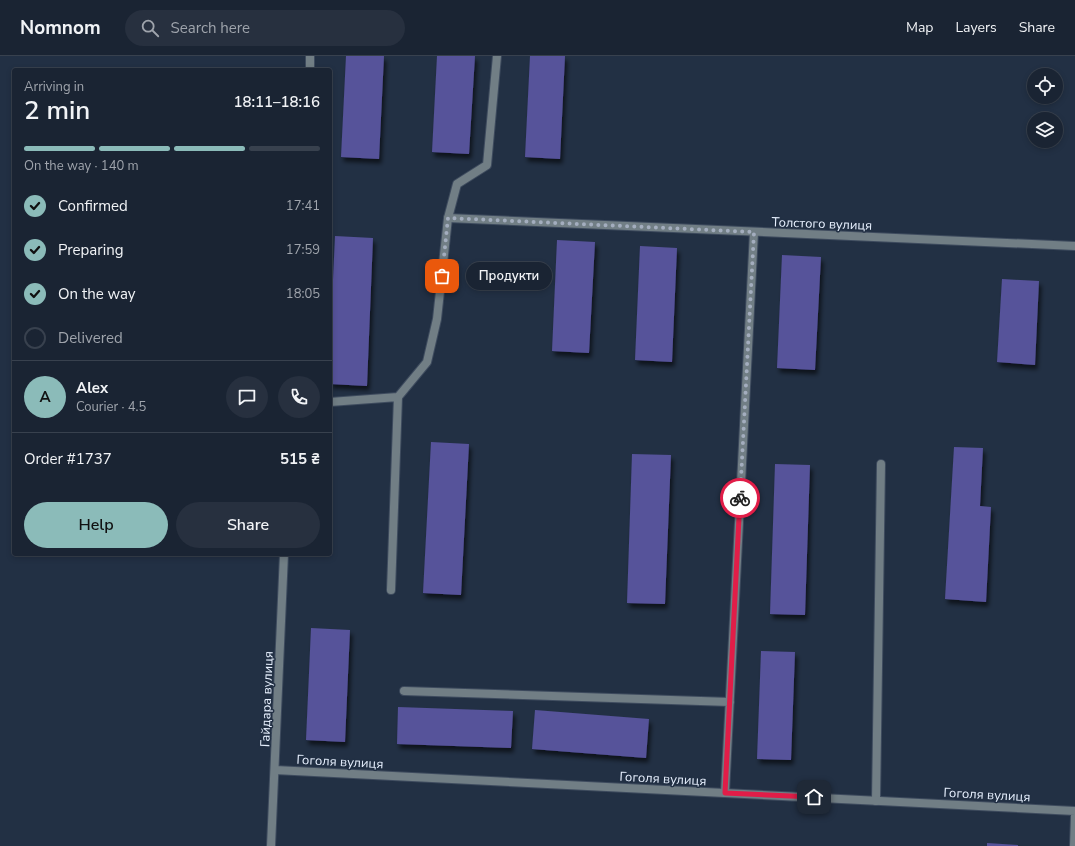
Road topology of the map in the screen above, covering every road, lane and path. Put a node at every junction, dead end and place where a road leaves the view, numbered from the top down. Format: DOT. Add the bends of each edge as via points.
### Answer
graph roads {
  1 [pos="310,56"];
  2 [pos="497,56"];
  3 [pos="310,68"];
  4 [pos="448,218"];
  5 [pos="754,232"];
  6 [pos="1075,246"];
  7 [pos="398,397"];
  8 [pos="332,402"];
  9 [pos="881,464"];
  10 [pos="284,556"];
  11 [pos="391,590"];
  12 [pos="404,691"];
  13 [pos="730,702"];
  14 [pos="274,770"];
  15 [pos="725,793"];
  16 [pos="876,801"];
  17 [pos="1075,811"];
  18 [pos="1075,816"];
  19 [pos="271,846"];
  20 [pos="1074,846"];
  1 -- 3 [label="street"];
  2 -- 4 [label="street" via="487,165 457,184"];
  4 -- 5 [label="street, Толстого вулиця"];
  4 -- 7 [label="street" via="437,319 427,362"];
  5 -- 6 [label="street, Толстого вулиця"];
  5 -- 13 [label="street"];
  7 -- 8 [label="street"];
  7 -- 11 [label="street"];
  9 -- 16 [label="street"];
  10 -- 14 [label="street, Гайдара вулиця"];
  12 -- 13 [label="street"];
  13 -- 15 [label="street"];
  14 -- 15 [label="street, Гоголя вулиця"];
  14 -- 19 [label="street, Гайдара вулиця"];
  15 -- 16 [label="street, Гоголя вулиця"];
  16 -- 17 [label="street, Гоголя вулиця"];
  18 -- 20 [label="street"];
}
